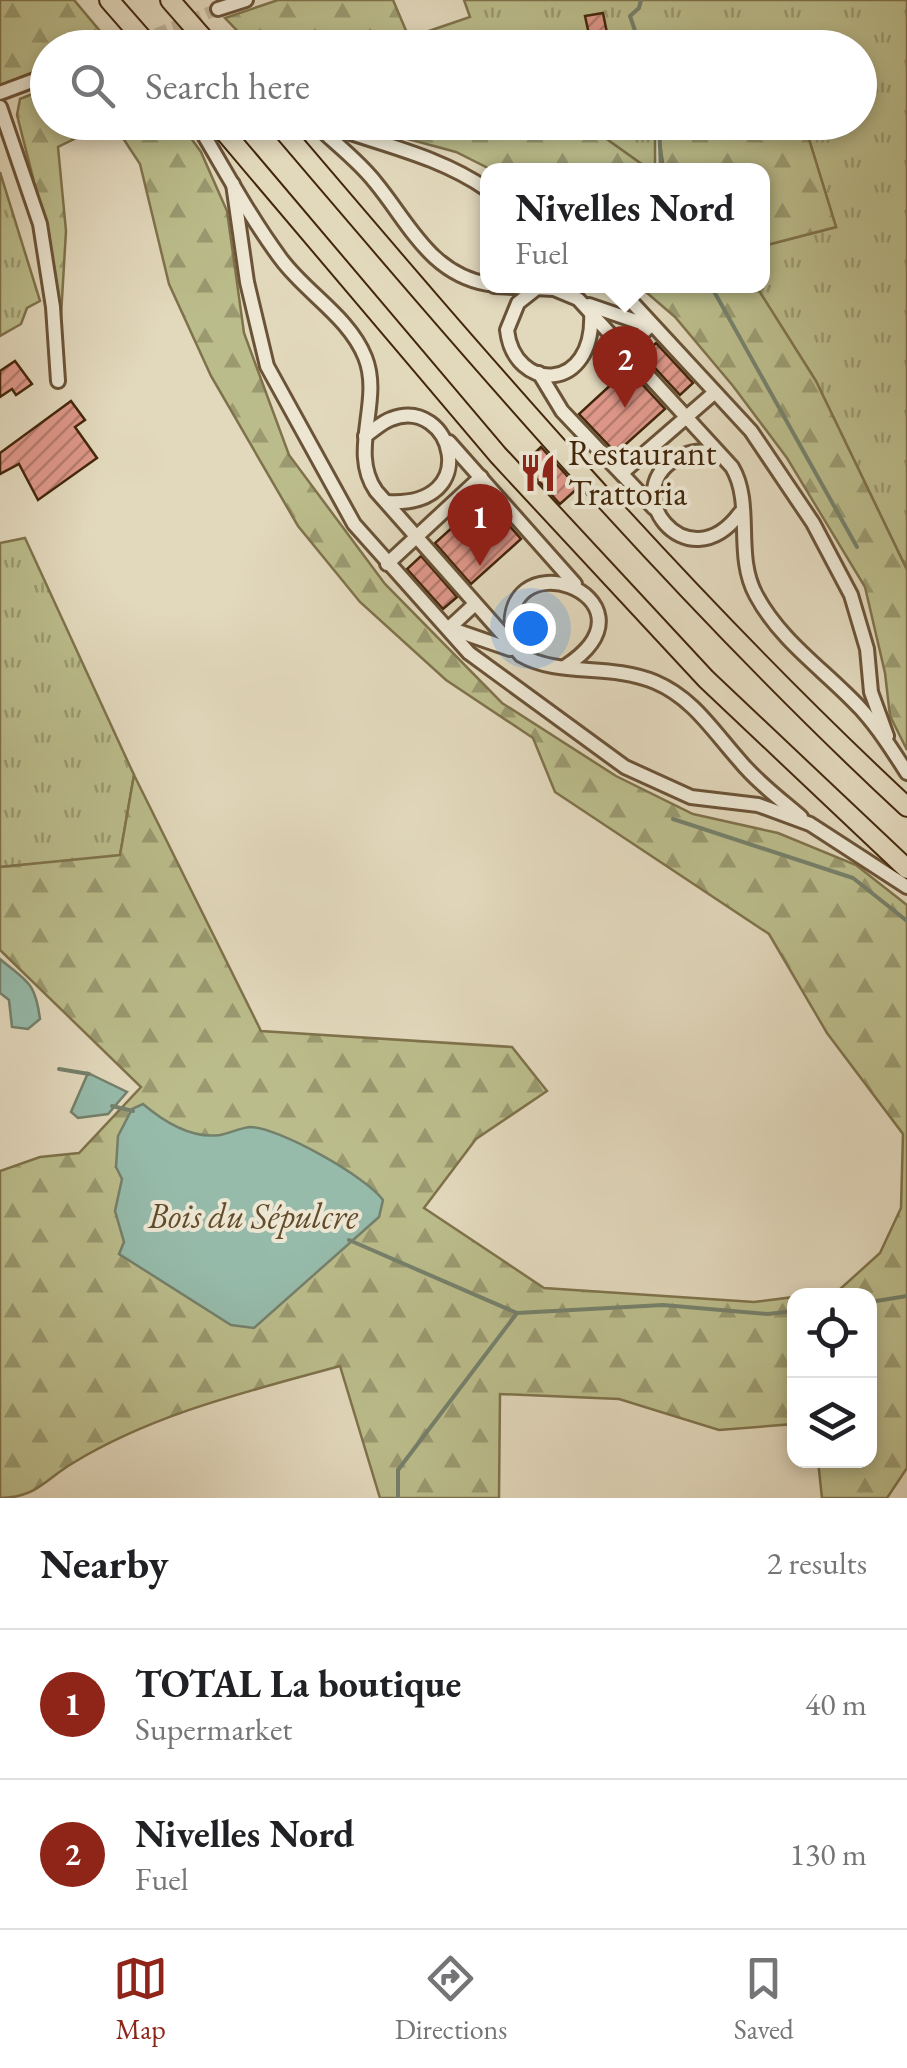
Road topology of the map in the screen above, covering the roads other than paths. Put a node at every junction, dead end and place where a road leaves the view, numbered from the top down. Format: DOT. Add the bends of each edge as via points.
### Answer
graph roads {
  1 [pos="110,0"];
  2 [pos="170,0"];
  3 [pos="246,0"];
  4 [pos="218,9"];
  5 [pos="136,30"];
  6 [pos="196,30"];
  7 [pos="30,82"];
  8 [pos="0,94"];
  9 [pos="0,107"];
  10 [pos="207,140"];
  11 [pos="231,140"];
  12 [pos="291,140"];
  13 [pos="334,140"];
  14 [pos="365,140"];
  15 [pos="233,184"];
  16 [pos="480,186"];
  17 [pos="480,281"];
  18 [pos="531,293"];
  19 [pos="568,293"];
  20 [pos="623,293"];
  21 [pos="578,299"];
  22 [pos="591,310"];
  23 [pos="650,326"];
  24 [pos="626,349"];
  25 [pos="539,374"];
  26 [pos="58,381"];
  27 [pos="714,394"];
  28 [pos="688,416"];
  29 [pos="365,436"];
  30 [pos="445,437"];
  31 [pos="721,456"];
  32 [pos="622,473"];
  33 [pos="481,477"];
  34 [pos="386,502"];
  35 [pos="654,508"];
  36 [pos="740,513"];
  37 [pos="416,536"];
  38 [pos="387,564"];
  39 [pos="577,586"];
  40 [pos="475,604"];
  41 [pos="449,628"];
  42 [pos="518,652"];
  43 [pos="564,668"];
  44 [pos="892,748"];
  45 [pos="907,772"];
  46 [pos="907,807"];
  47 [pos="810,824"];
  48 [pos="907,869"];
  49 [pos="907,887"];
  1 -- 5 [label="highway"];
  2 -- 6 [label="highway"];
  3 -- 4 [label="street"];
  7 -- 8 [label="street"];
  9 -- 26 [label="street" via="40,224"];
  10 -- 15 [label="street"];
  11 -- 48 [label="highway" via="498,455 693,666"];
  12 -- 46 [label="highway" via="534,426 738,645"];
  13 -- 17 [label="street" via="373,179 428,254"];
  14 -- 16 [label="street" via="414,150"];
  15 -- 29 [label="street" via="283,262 354,337 366,360"];
  15 -- 38 [label="street" via="246,282 267,366 354,524"];
  18 -- 25 [label="street" via="518,303 507,330 518,360"];
  19 -- 21 [label="street"];
  20 -- 23 [label="street"];
  21 -- 22 [label="street"];
  21 -- 23 [label="street"];
  22 -- 24 [label="street"];
  22 -- 25 [label="street" via="592,339 580,362 563,373"];
  23 -- 24 [label="street"];
  23 -- 27 [label="street"];
  24 -- 28 [label="street"];
  25 -- 32 [label="street" via="562,411"];
  27 -- 28 [label="street"];
  27 -- 44 [label="street" via="751,431 814,522 852,595 872,692"];
  28 -- 31 [label="street"];
  28 -- 32 [label="street"];
  29 -- 30 [label="street" via="408,416"];
  29 -- 34 [label="street" via="367,478"];
  30 -- 33 [label="street"];
  30 -- 34 [label="street" via="450,470 434,492 422,500"];
  31 -- 35 [label="street" via="699,452 669,463 658,477"];
  31 -- 36 [label="street" via="739,478"];
  32 -- 35 [label="street"];
  33 -- 37 [label="street"];
  33 -- 39 [label="street"];
  34 -- 37 [label="street"];
  35 -- 36 [label="street" via="673,531 697,540 729,528"];
  36 -- 44 [label="street" via="753,591 775,626"];
  37 -- 38 [label="street"];
  37 -- 40 [label="street"];
  38 -- 41 [label="street"];
  39 -- 42 [label="street" via="545,581 526,593 511,619"];
  39 -- 43 [label="street" via="596,612 597,631"];
  40 -- 41 [label="street"];
  40 -- 42 [label="street"];
  41 -- 42 [label="street"];
  41 -- 47 [label="street" via="504,682 625,767 691,797 758,805"];
  42 -- 43 [label="street" via="536,664"];
  43 -- 47 [label="street" via="628,672 686,700"];
  44 -- 45 [label="street"];
  47 -- 49 [label="street"];
}
